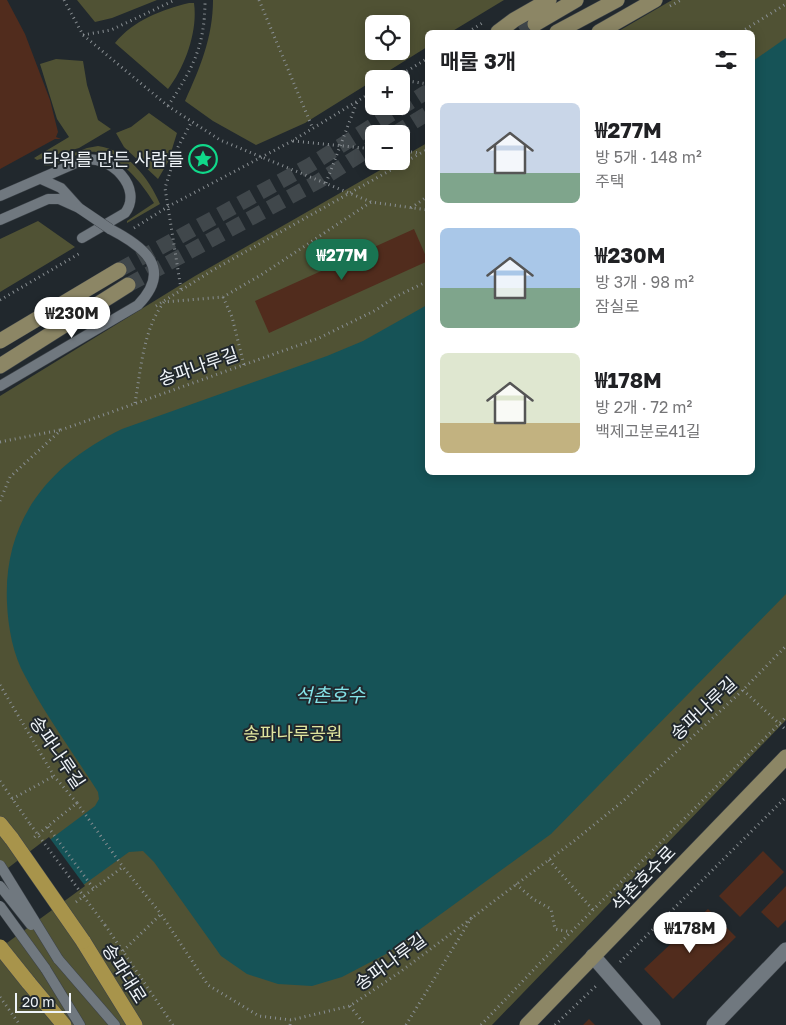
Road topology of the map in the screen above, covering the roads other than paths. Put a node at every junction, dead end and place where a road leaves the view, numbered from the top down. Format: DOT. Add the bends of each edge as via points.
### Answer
graph roads {
  1 [pos="549,0"];
  2 [pos="576,0"];
  3 [pos="617,0"];
  4 [pos="655,0"];
  5 [pos="535,24"];
  6 [pos="501,30"];
  7 [pos="561,30"];
  8 [pos="603,30"];
  9 [pos="40,179"];
  10 [pos="0,196"];
  11 [pos="79,208"];
  12 [pos="0,220"];
  13 [pos="82,238"];
  14 [pos="119,270"];
  15 [pos="128,286"];
  16 [pos="0,341"];
  17 [pos="0,366"];
  18 [pos="0,386"];
  19 [pos="786,757"];
  20 [pos="0,824"];
  21 [pos="0,865"];
  22 [pos="0,886"];
  23 [pos="0,906"];
  24 [pos="0,947"];
  25 [pos="786,950"];
  26 [pos="593,956"];
  27 [pos="58,959"];
  28 [pos="64,1025"];
  29 [pos="80,1025"];
  30 [pos="115,1025"];
  31 [pos="135,1025"];
  32 [pos="527,1025"];
  33 [pos="652,1025"];
  34 [pos="714,1025"];
  1 -- 6 [label="street"];
  2 -- 5 [label="street"];
  3 -- 7 [label="street"];
  4 -- 8 [label="street"];
  9 -- 10 [label="lane"];
  9 -- 11 [label="lane" via="61,188"];
  9 -- 13 [label="lane" via="86,159 99,160 118,170 131,194 130,207"];
  11 -- 12 [label="lane" via="59,199 48,199"];
  11 -- 18 [label="lane, bridge" via="148,254 154,266 152,288 138,305"];
  14 -- 16 [label="street"];
  15 -- 17 [label="street"];
  19 -- 26 [label="street, 석촌호수로"];
  20 -- 31 [label="main road, 송파대로, bridge" via="18,841"];
  21 -- 27 [label="lane, bridge"];
  22 -- 27 [label="lane, bridge"];
  23 -- 29 [label="lane, bridge" via="45,968"];
  24 -- 28 [label="main road, bridge"];
  25 -- 34 [label="street"];
  26 -- 32 [label="street, 석촌호수로"];
  26 -- 33 [label="street"];
  27 -- 30 [label="lane"];
}
